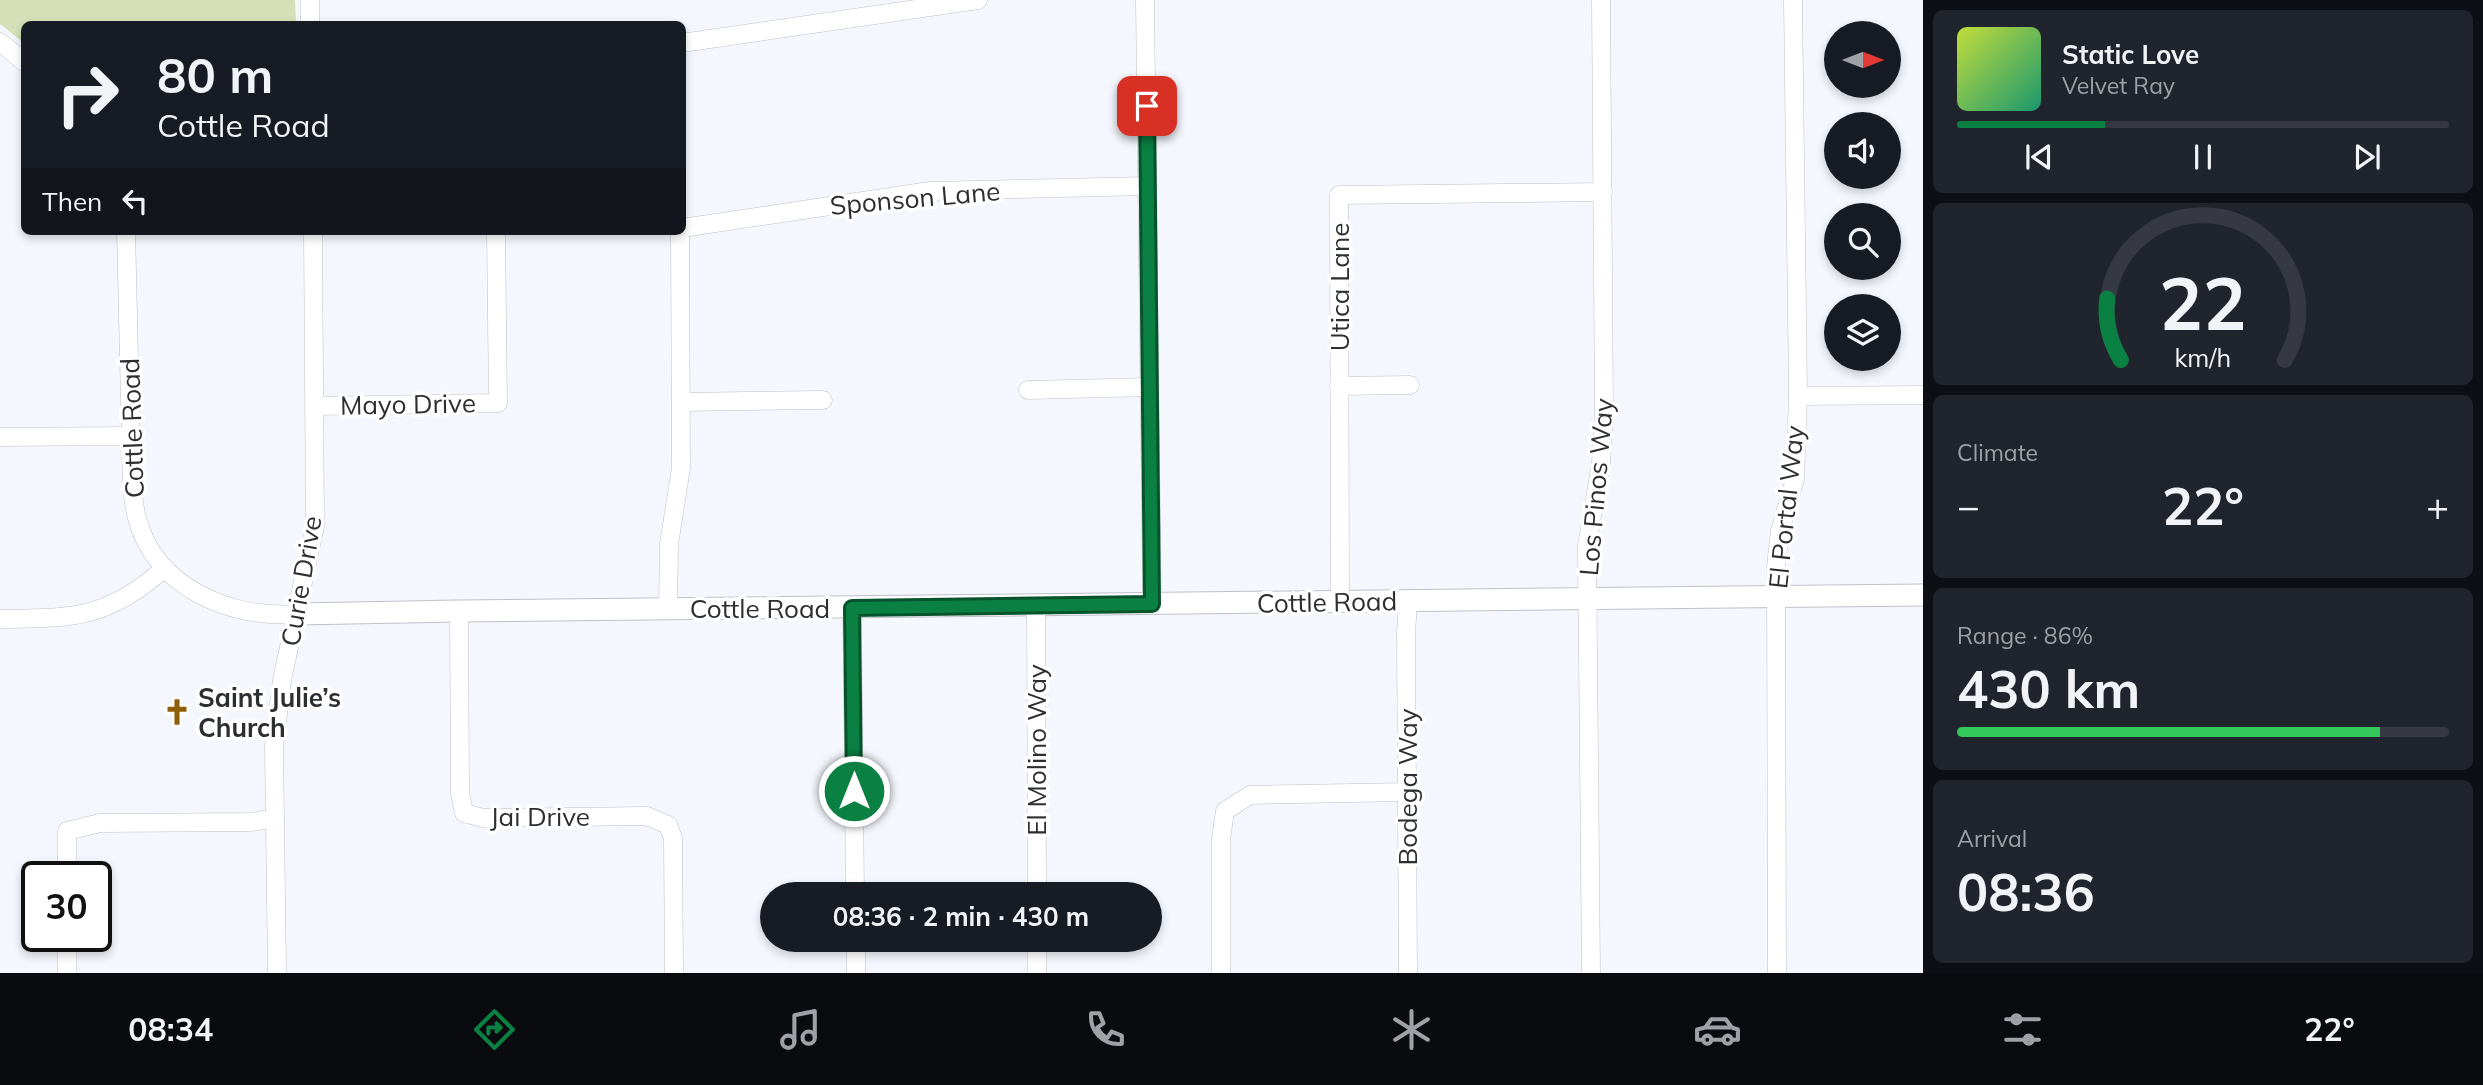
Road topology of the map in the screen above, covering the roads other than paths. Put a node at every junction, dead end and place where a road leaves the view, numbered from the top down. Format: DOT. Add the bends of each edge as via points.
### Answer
graph roads {
  1 [pos="310,0"];
  2 [pos="978,0"];
  3 [pos="1145,0"];
  4 [pos="1601,0"];
  5 [pos="1793,0"];
  6 [pos="310,21"];
  7 [pos="0,42"];
  8 [pos="686,42"];
  9 [pos="21,60"];
  10 [pos="1148,186"];
  11 [pos="1603,192"];
  12 [pos="686,228"];
  13 [pos="126,235"];
  14 [pos="313,235"];
  15 [pos="496,235"];
  16 [pos="681,235"];
  17 [pos="1410,385"];
  18 [pos="1339,386"];
  19 [pos="1150,387"];
  20 [pos="1028,390"];
  21 [pos="1923,395"];
  22 [pos="1798,396"];
  23 [pos="823,400"];
  24 [pos="681,402"];
  25 [pos="315,406"];
  26 [pos="130,436"];
  27 [pos="0,438"];
  28 [pos="165,568"];
  29 [pos="1923,595"];
  30 [pos="1776,597"];
  31 [pos="1588,599"];
  32 [pos="1408,601"];
  33 [pos="1340,602"];
  34 [pos="1152,604"];
  35 [pos="1036,606"];
  36 [pos="852,608"];
  37 [pos="668,609"];
  38 [pos="459,611"];
  39 [pos="297,614"];
  40 [pos="0,619"];
  41 [pos="1407,792"];
  42 [pos="275,818"];
  43 [pos="67,861"];
  44 [pos="855,882"];
  45 [pos="1037,882"];
  46 [pos="67,952"];
  47 [pos="856,952"];
  48 [pos="1037,952"];
  49 [pos="67,973"];
  50 [pos="277,973"];
  51 [pos="674,973"];
  52 [pos="856,973"];
  53 [pos="1037,973"];
  54 [pos="1222,973"];
  55 [pos="1408,973"];
  56 [pos="1591,973"];
  57 [pos="1777,973"];
  1 -- 6 [label="street"];
  2 -- 8 [label="street"];
  3 -- 10 [label="street"];
  4 -- 11 [label="street, Los Pinos Way"];
  5 -- 22 [label="street, El Portal Way"];
  7 -- 9 [label="street"];
  10 -- 12 [label="street, Sponson Lane" via="930,191"];
  10 -- 19 [label="street"];
  11 -- 18 [label="street, Utica Lane" via="1339,195"];
  11 -- 31 [label="street, Los Pinos Way" via="1604,414 1587,546"];
  13 -- 26 [label="street, Cottle Road"];
  14 -- 25 [label="street, Curie Drive"];
  15 -- 25 [label="street, Mayo Drive" via="498,403"];
  16 -- 24 [label="street, Sponson Lane"];
  17 -- 18 [label="street"];
  18 -- 33 [label="street, Utica Lane"];
  19 -- 20 [label="street"];
  19 -- 34 [label="street"];
  21 -- 22 [label="street"];
  22 -- 30 [label="street, El Portal Way" via="1795,479 1780,531"];
  23 -- 24 [label="street"];
  24 -- 37 [label="street, Sponson Lane" via="681,468 668,544"];
  25 -- 39 [label="street, Curie Drive" via="315,526"];
  26 -- 27 [label="street"];
  26 -- 28 [label="street, Cottle Road" via="137,519"];
  28 -- 39 [label="street, Cottle Road" via="193,591 222,605 273,616"];
  28 -- 40 [label="street" via="118,603 97,611"];
  29 -- 30 [label="street, Cottle Road"];
  30 -- 31 [label="street, Cottle Road"];
  30 -- 57 [label="street, El Portal Way"];
  31 -- 32 [label="street, Cottle Road"];
  31 -- 56 [label="street, Los Pinos Way"];
  32 -- 33 [label="street, Cottle Road"];
  32 -- 41 [label="street, Bodega Way"];
  33 -- 34 [label="street, Cottle Road"];
  34 -- 35 [label="street, Cottle Road"];
  35 -- 36 [label="street, Cottle Road"];
  35 -- 45 [label="street, El Molino Way"];
  36 -- 37 [label="street, Cottle Road"];
  36 -- 44 [label="street"];
  37 -- 38 [label="street, Cottle Road"];
  38 -- 39 [label="street, Cottle Road"];
  38 -- 51 [label="street, Jai Drive" via="464,813 483,818 647,816 668,825 673,838"];
  39 -- 42 [label="street, Curie Drive" via="276,734"];
  41 -- 54 [label="street" via="1250,795 1225,811"];
  41 -- 55 [label="street, Bodega Way"];
  42 -- 43 [label="street" via="83,826 67,831"];
  42 -- 50 [label="street, Curie Drive"];
  46 -- 49 [label="street"];
  47 -- 52 [label="street"];
  48 -- 53 [label="street"];
}
